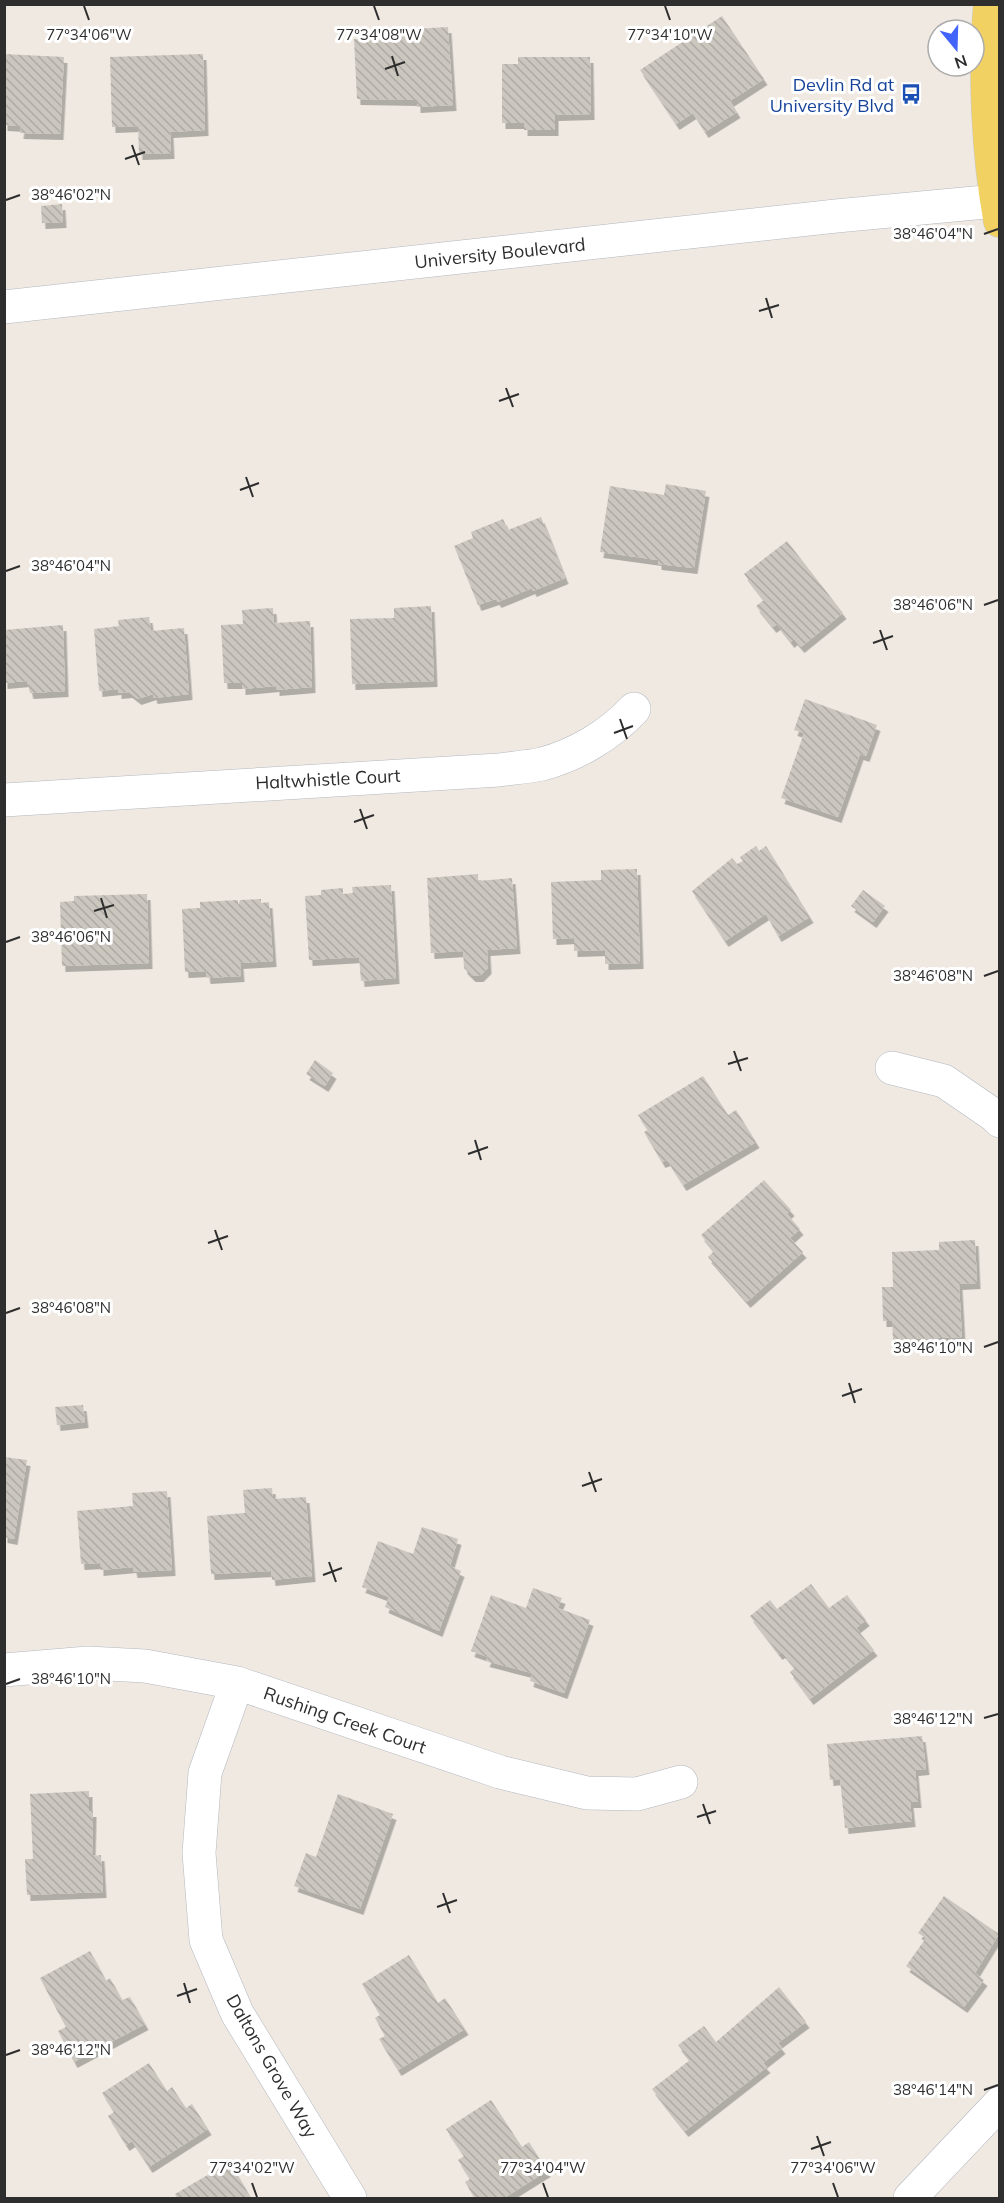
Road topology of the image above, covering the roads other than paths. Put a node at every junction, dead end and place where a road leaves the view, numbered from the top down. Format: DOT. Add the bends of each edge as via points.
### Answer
graph roads {
  1 [pos="990,4"];
  2 [pos="998,211"];
  3 [pos="4,307"];
  4 [pos="634,709"];
  5 [pos="4,800"];
  6 [pos="892,1068"];
  7 [pos="999,1121"];
  8 [pos="4,1670"];
  9 [pos="237,1683"];
  10 [pos="681,1782"];
  11 [pos="999,2103"];
  12 [pos="350,2199"];
  13 [pos="910,2199"];
  1 -- 2 [label="main road" via="988,101"];
  2 -- 3 [label="street, University Boulevard" via="836,216"];
  4 -- 5 [label="street, Haltwhistle Court" via="620,725 583,748 542,764 500,770"];
  6 -- 7 [label="street" via="944,1081"];
  8 -- 9 [label="street, Rushing Creek Court" via="88,1664 145,1666"];
  9 -- 10 [label="street, Rushing Creek Court" via="500,1772 587,1794 637,1794"];
  9 -- 12 [label="street, Daltons Grove Way" via="205,1773 199,1853 206,1940 237,2013"];
  11 -- 13 [label="street"];
}
